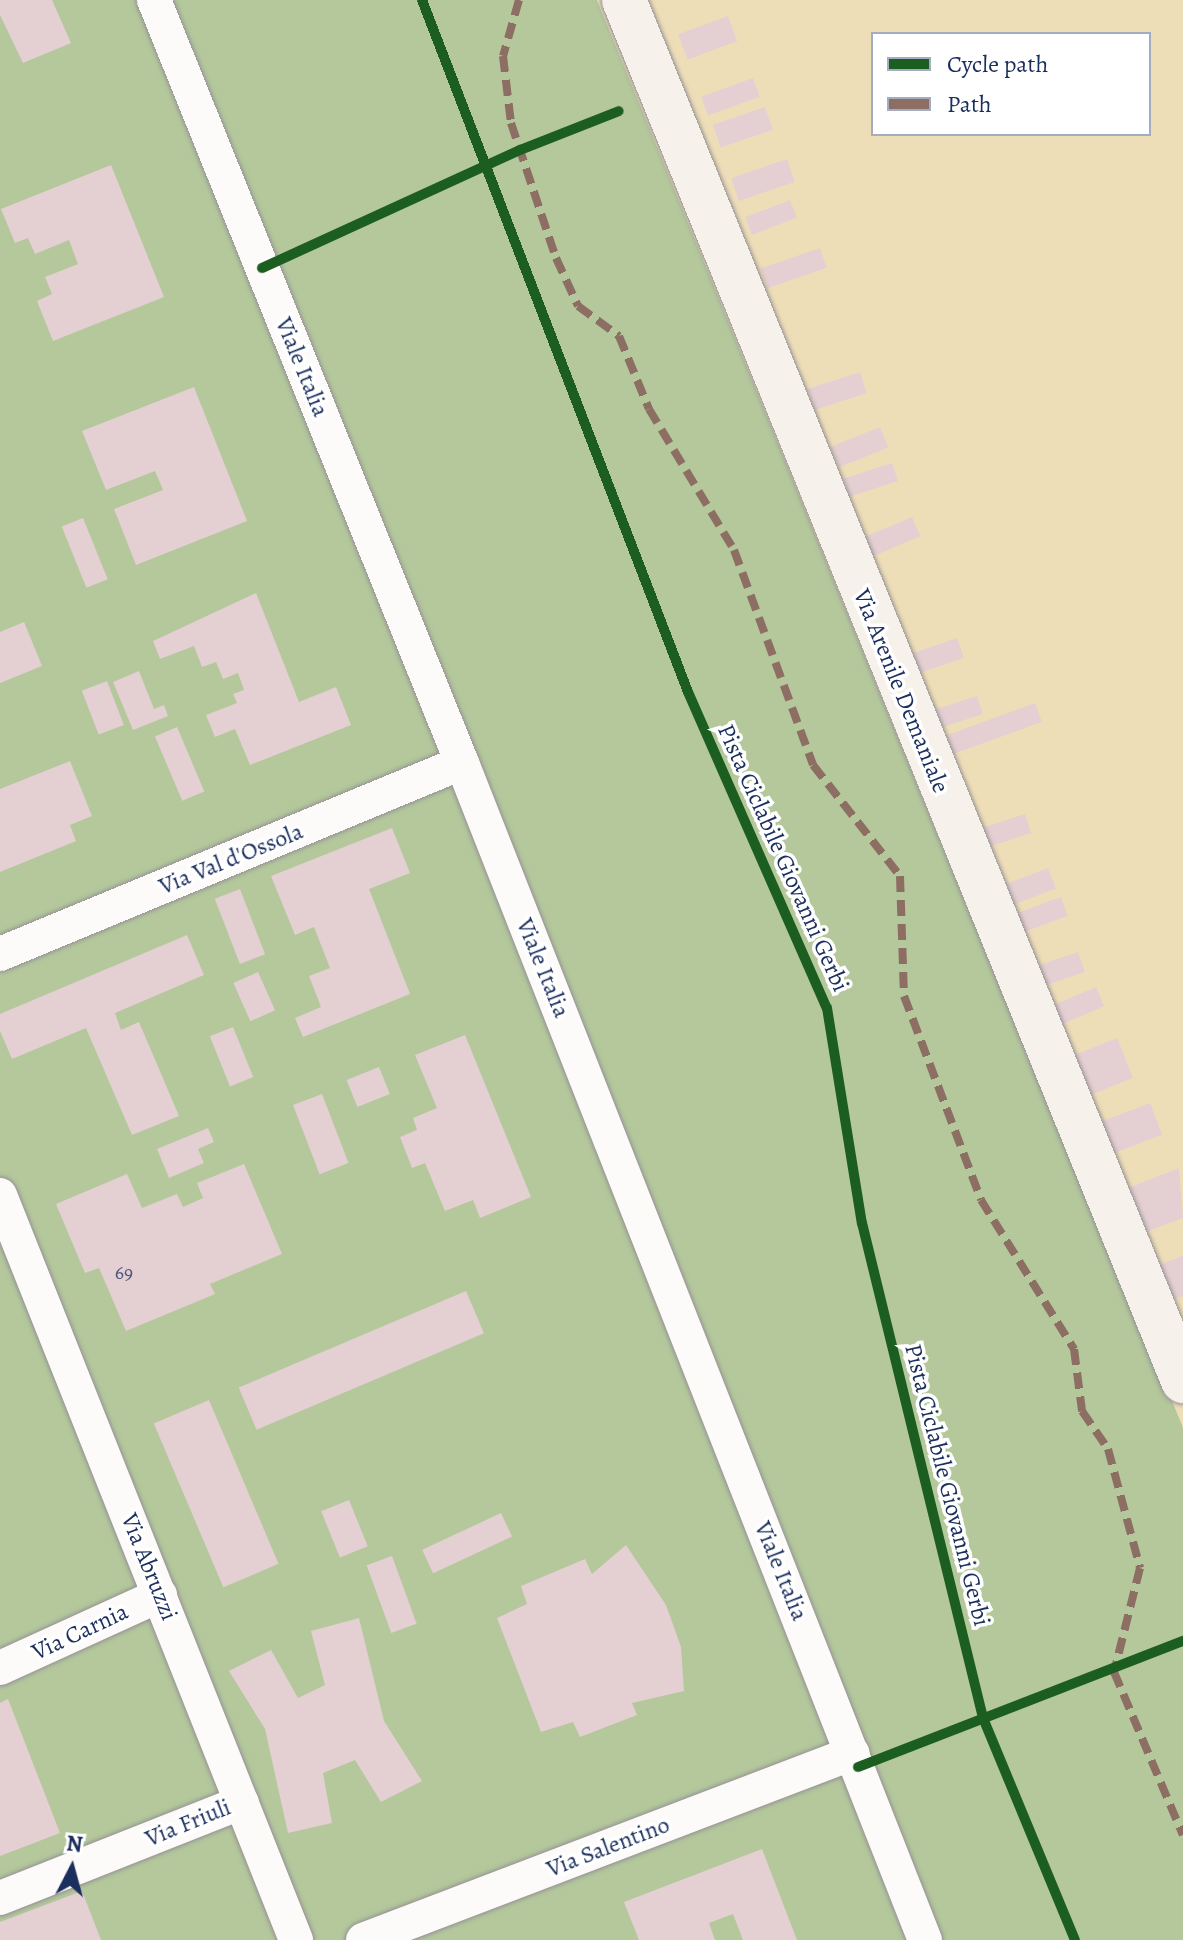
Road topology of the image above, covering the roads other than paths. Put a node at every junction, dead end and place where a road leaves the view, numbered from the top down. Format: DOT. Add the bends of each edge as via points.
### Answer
graph roads {
  1 [pos="154,0"];
  2 [pos="624,0"];
  3 [pos="462,763"];
  4 [pos="0,954"];
  5 [pos="0,1195"];
  6 [pos="1183,1381"];
  7 [pos="160,1595"];
  8 [pos="0,1668"];
  9 [pos="853,1753"];
  10 [pos="242,1802"];
  11 [pos="0,1898"];
  12 [pos="296,1940"];
  13 [pos="363,1940"];
  14 [pos="925,1940"];
  1 -- 3 [label="street, Viale Italia"];
  2 -- 6 [label="street, Via Arenile Demaniale"];
  3 -- 4 [label="street, Via Val d'Ossola"];
  3 -- 9 [label="street, Viale Italia"];
  5 -- 7 [label="street, Via Abruzzi"];
  7 -- 8 [label="street, Via Carnia"];
  7 -- 10 [label="street, Via Abruzzi"];
  9 -- 13 [label="street, Via Salentino"];
  9 -- 14 [label="street, Viale Italia"];
  10 -- 11 [label="street, Via Friuli"];
  10 -- 12 [label="street, Via Abruzzi"];
}
